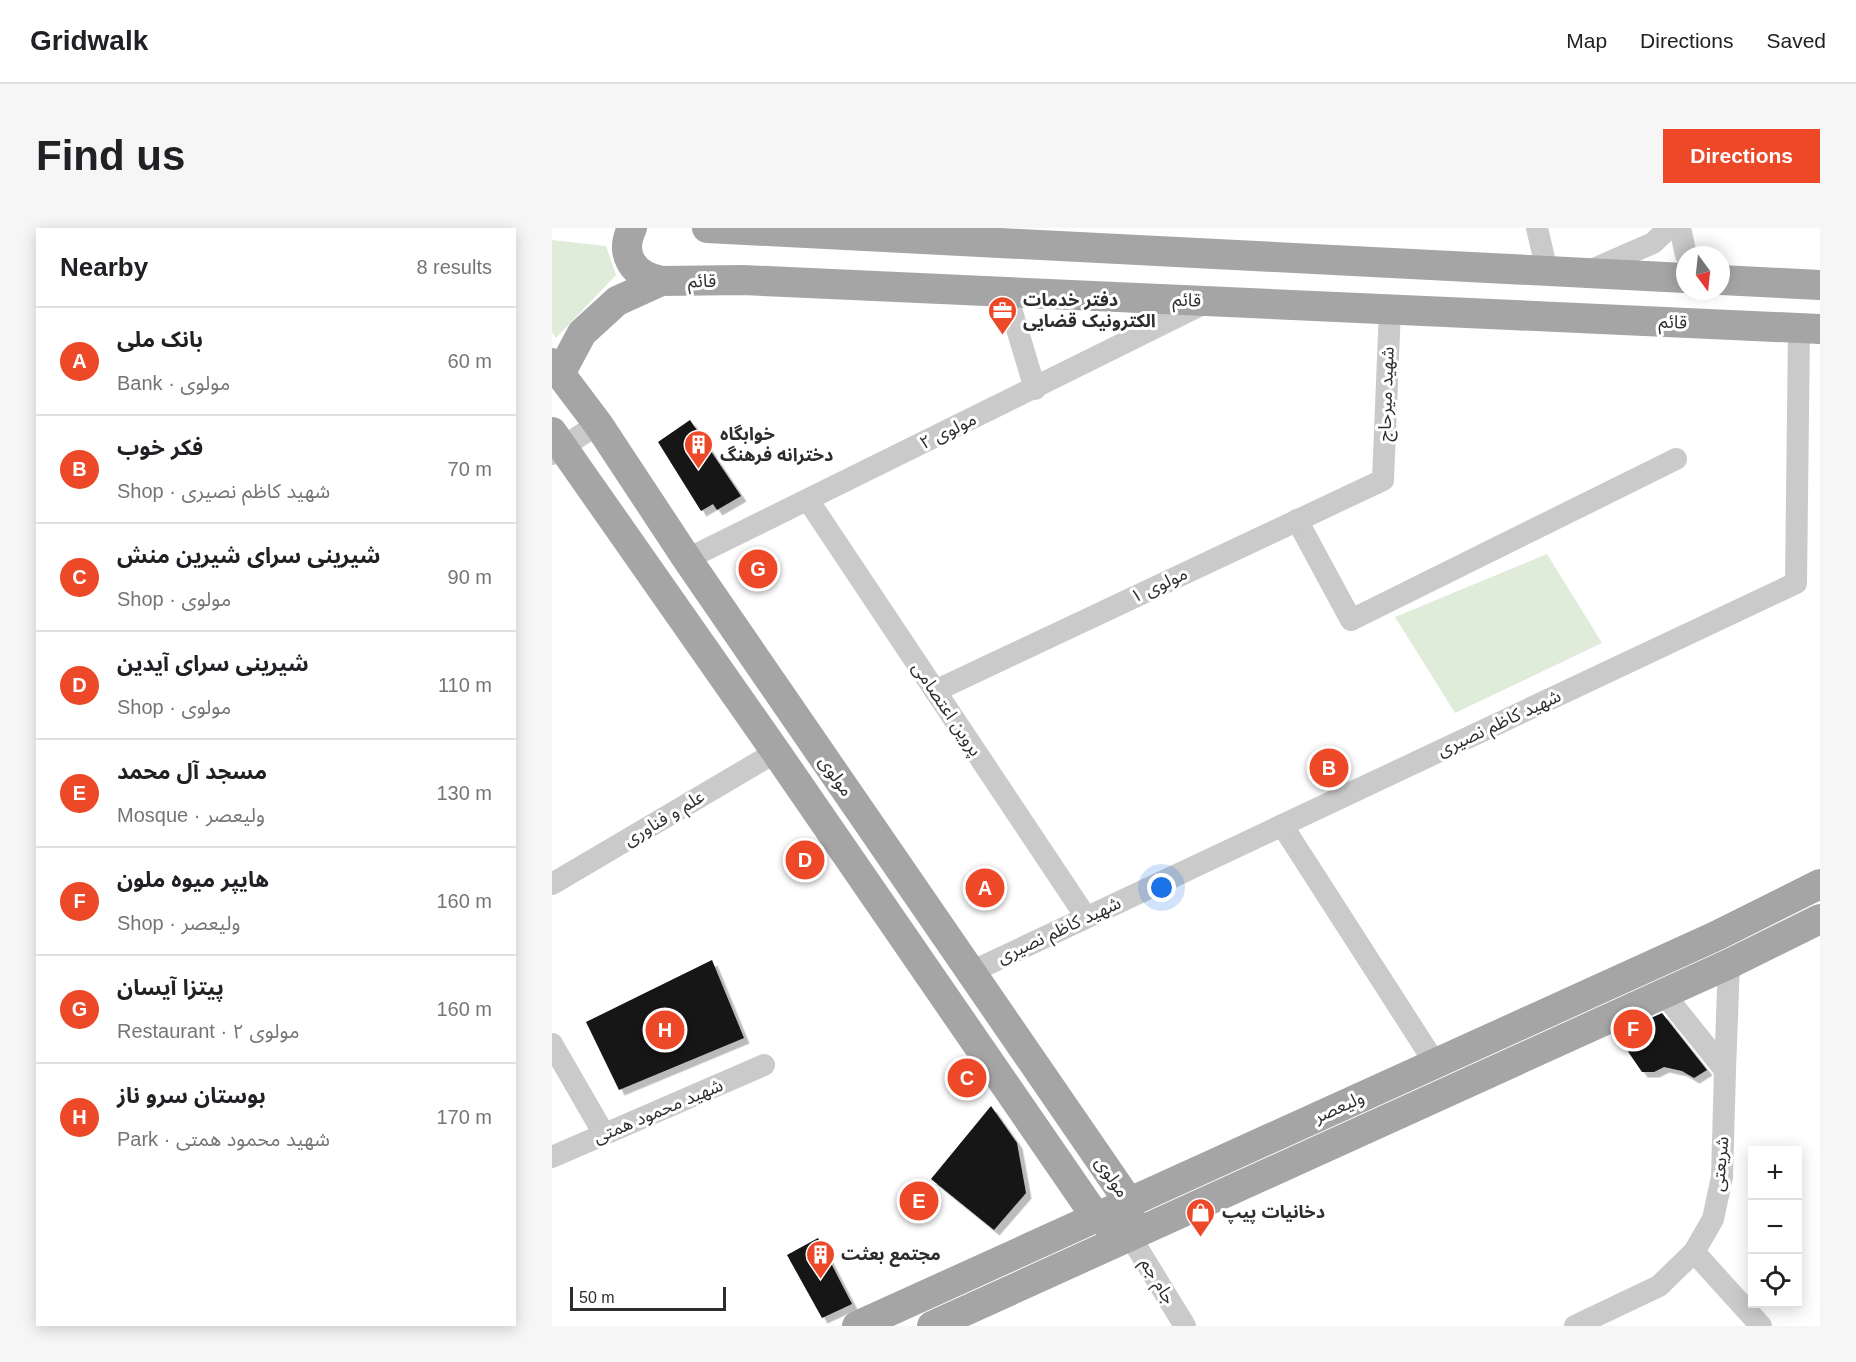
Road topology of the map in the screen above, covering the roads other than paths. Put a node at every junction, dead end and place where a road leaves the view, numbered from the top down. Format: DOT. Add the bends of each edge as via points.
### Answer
graph roads {
  1 [pos="632,228"];
  2 [pos="707,228"];
  3 [pos="1061,228"];
  4 [pos="1537,228"];
  5 [pos="1670,228"];
  6 [pos="1680,228"];
  7 [pos="744,229"];
  8 [pos="1034,244"];
  9 [pos="1684,246"];
  10 [pos="1546,271"];
  11 [pos="1583,273"];
  12 [pos="1676,278"];
  13 [pos="1730,280"];
  14 [pos="661,281"];
  15 [pos="1820,285"];
  16 [pos="1006,292"];
  17 [pos="1209,301"];
  18 [pos="1390,309"];
  19 [pos="1809,328"];
  20 [pos="556,369"];
  21 [pos="1035,388"];
  22 [pos="598,424"];
  23 [pos="555,444"];
  24 [pos="1676,459"];
  25 [pos="1383,480"];
  26 [pos="808,500"];
  27 [pos="1297,520"];
  28 [pos="687,559"];
  29 [pos="935,691"];
  30 [pos="806,732"];
  31 [pos="776,752"];
  32 [pos="1282,825"];
  33 [pos="1820,884"];
  34 [pos="552,885"];
  35 [pos="1086,917"];
  36 [pos="1820,919"];
  37 [pos="1716,936"];
  38 [pos="1729,964"];
  39 [pos="1650,966"];
  40 [pos="971,972"];
  41 [pos="1664,994"];
  42 [pos="552,1044"];
  43 [pos="1435,1063"];
  44 [pos="764,1065"];
  45 [pos="1725,1070"];
  46 [pos="604,1134"];
  47 [pos="552,1157"];
  48 [pos="1129,1202"];
  49 [pos="1096,1218"];
  50 [pos="1130,1236"];
  51 [pos="1694,1252"];
  52 [pos="856,1326"];
  53 [pos="932,1326"];
  54 [pos="1185,1326"];
  55 [pos="1575,1326"];
  56 [pos="1761,1326"];
  1 -- 14 [label="main road" via="627,248 630,261 648,279"];
  2 -- 7 [label="main road"];
  3 -- 8 [label="street"];
  4 -- 10 [label="street"];
  5 -- 11 [label="street" via="1653,243"];
  6 -- 9 [label="street"];
  7 -- 8 [label="main road"];
  8 -- 10 [label="main road"];
  10 -- 11 [label="main road"];
  11 -- 12 [label="main road"];
  13 -- 15 [label="main road"];
  14 -- 16 [label="main road, قائم" via="743,280"];
  14 -- 20 [label="main road, قائم" via="617,301 582,333"];
  16 -- 17 [label="main road, قائم"];
  16 -- 21 [label="street"];
  17 -- 18 [label="main road, قائم"];
  17 -- 21 [label="street, مولوی ۲"];
  18 -- 19 [label="main road, قائم"];
  18 -- 25 [label="street, شهید میرحاج"];
  19 -- 32 [label="street, شهید کاظم نصیری" via="1796,583"];
  20 -- 22 [label="main road, مولوی"];
  21 -- 26 [label="street, مولوی ۲"];
  22 -- 23 [label="street"];
  22 -- 28 [label="main road, مولوی"];
  23 -- 31 [label="main road, مولوی"];
  24 -- 27 [label="street" via="1351,620"];
  25 -- 27 [label="street, مولوی ۱"];
  26 -- 28 [label="street, مولوی ۲"];
  26 -- 29 [label="street, پروین اعتصامی"];
  27 -- 29 [label="street, مولوی ۱"];
  28 -- 30 [label="main road, مولوی"];
  29 -- 35 [label="street, پروین اعتصامی"];
  30 -- 31 [label="main road"];
  30 -- 40 [label="main road, مولوی"];
  31 -- 34 [label="street, علم و فناوری"];
  31 -- 49 [label="main road, مولوی"];
  32 -- 35 [label="street, شهید کاظم نصیری"];
  32 -- 43 [label="street"];
  33 -- 37 [label="main road, ولیعصر"];
  35 -- 40 [label="street, شهید کاظم نصیری"];
  36 -- 38 [label="main road, ولیعصر"];
  37 -- 38 [label="main road"];
  37 -- 39 [label="main road, ولیعصر"];
  38 -- 41 [label="main road, ولیعصر"];
  38 -- 45 [label="street, شریعتی"];
  39 -- 41 [label="main road"];
  39 -- 43 [label="main road, ولیعصر"];
  40 -- 48 [label="main road, مولوی"];
  41 -- 45 [label="street"];
  41 -- 50 [label="main road, ولیعصر"];
  42 -- 46 [label="street"];
  43 -- 48 [label="main road, ولیعصر"];
  44 -- 46 [label="street, شهید محمود همتی"];
  45 -- 51 [label="street, شریعتی" via="1722,1177 1713,1219"];
  46 -- 47 [label="street, شهید محمود همتی"];
  48 -- 49 [label="main road, ولیعصر"];
  48 -- 50 [label="main road, مولوی"];
  49 -- 50 [label="main road, مولوی"];
  49 -- 52 [label="main road, ولیعصر"];
  50 -- 53 [label="main road, ولیعصر"];
  50 -- 54 [label="street, جام جم"];
  51 -- 55 [label="street, شریعتی" via="1659,1286"];
  51 -- 56 [label="street"];
}
